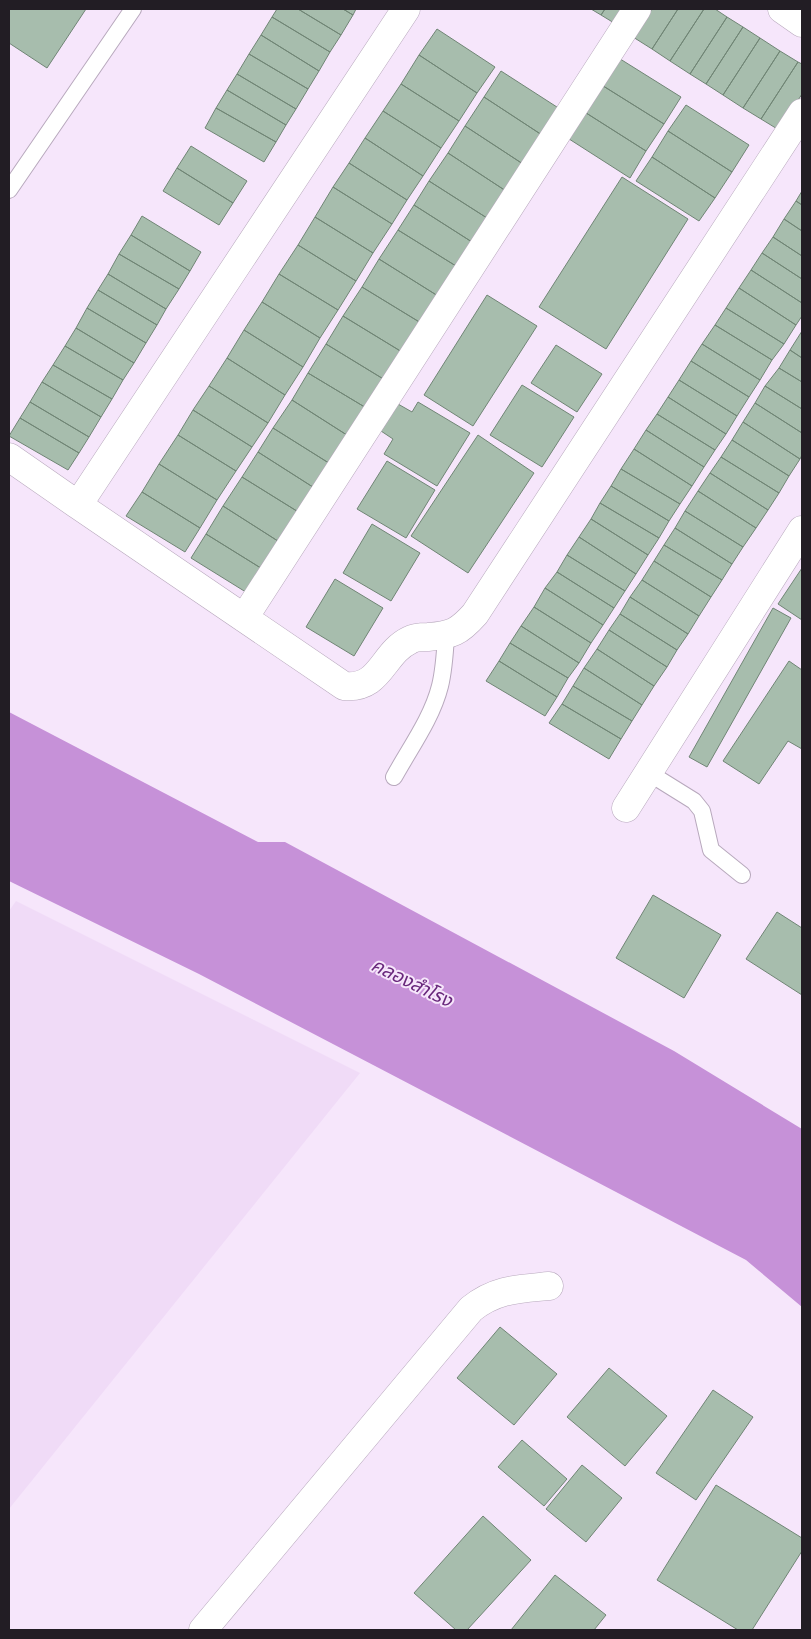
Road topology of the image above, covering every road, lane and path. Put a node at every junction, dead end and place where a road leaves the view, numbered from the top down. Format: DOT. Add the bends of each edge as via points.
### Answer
graph roads {
  1 [pos="133,9"];
  2 [pos="406,9"];
  3 [pos="637,9"];
  4 [pos="782,9"];
  5 [pos="802,23"];
  6 [pos="802,113"];
  7 [pos="9,190"];
  8 [pos="9,457"];
  9 [pos="78,505"];
  10 [pos="802,530"];
  11 [pos="244,618"];
  12 [pos="446,636"];
  13 [pos="649,772"];
  14 [pos="394,777"];
  15 [pos="626,808"];
  16 [pos="742,875"];
  17 [pos="549,1286"];
  18 [pos="203,1630"];
  1 -- 7 [label="lane"];
  2 -- 9 [label="street"];
  3 -- 11 [label="street"];
  4 -- 5 [label="street"];
  6 -- 12 [label="street" via="475,614 462,628"];
  8 -- 9 [label="street"];
  9 -- 11 [label="street"];
  10 -- 13 [label="street"];
  11 -- 12 [label="street" via="344,686 355,687 368,683 410,640"];
  12 -- 14 [label="lane" via="440,688"];
  13 -- 15 [label="street"];
  13 -- 16 [label="lane" via="694,801 702,811 711,850"];
  17 -- 18 [label="street" via="506,1290 485,1297 470,1309"];
}
